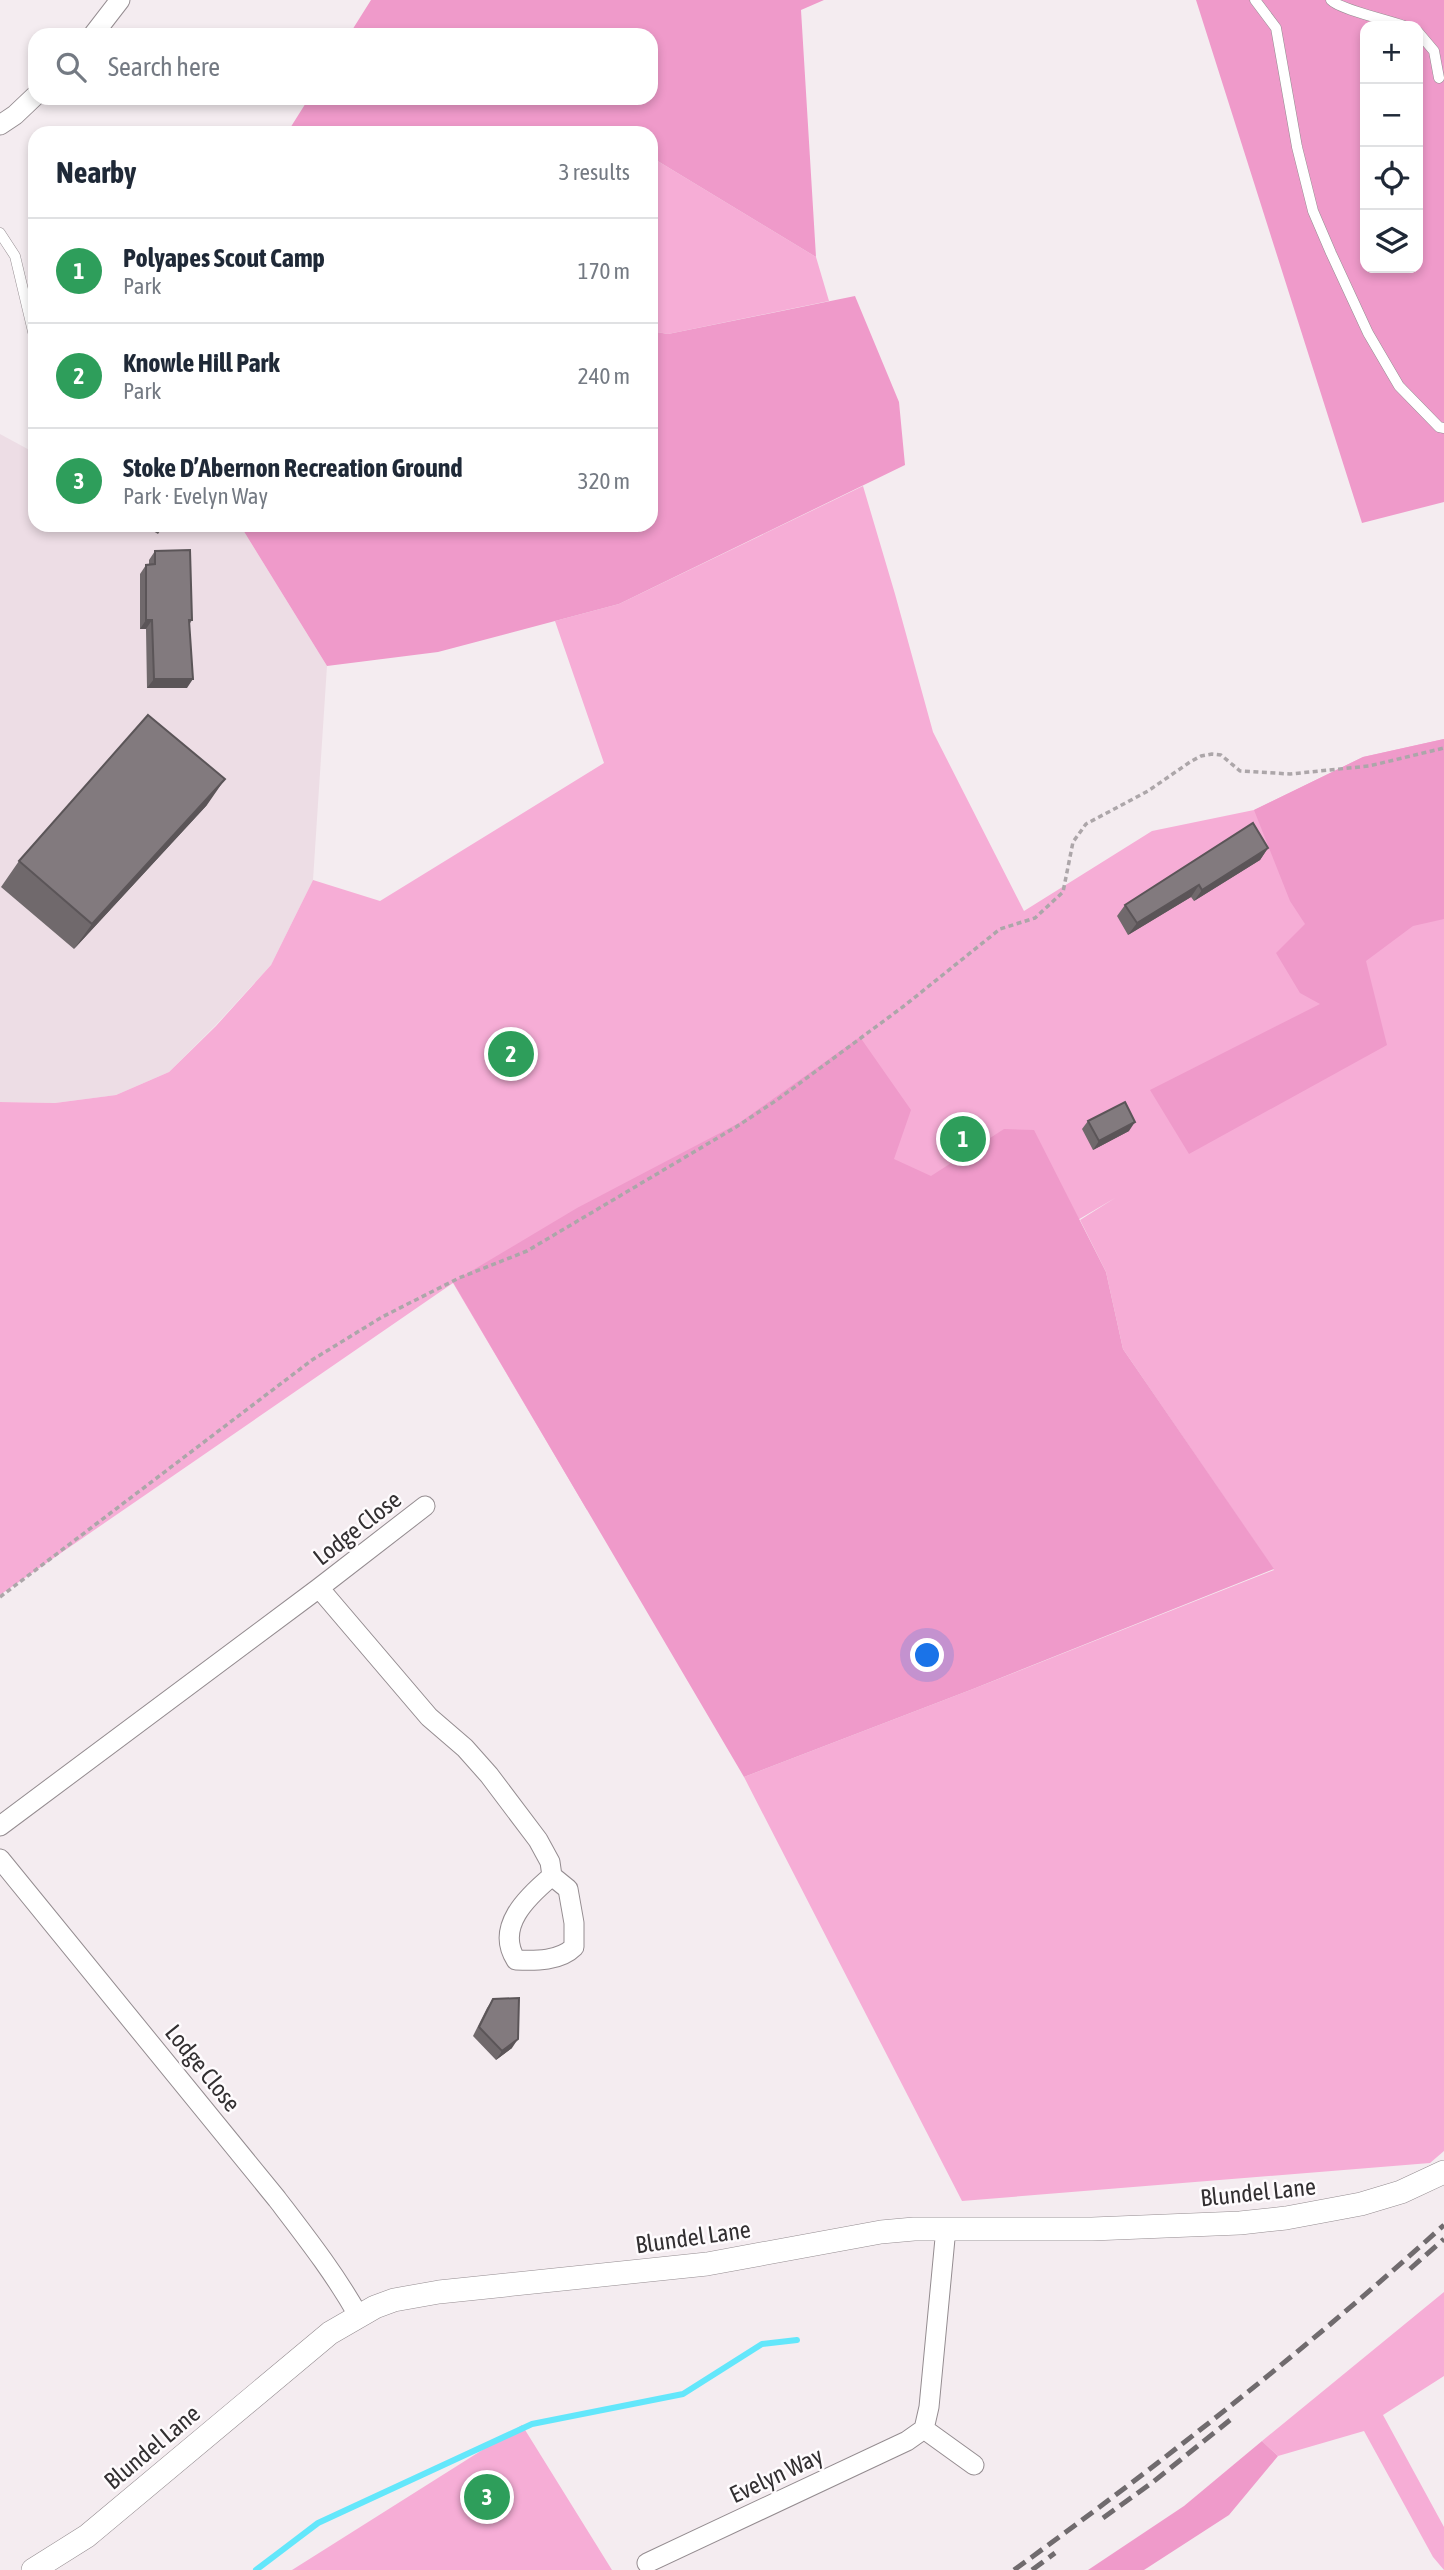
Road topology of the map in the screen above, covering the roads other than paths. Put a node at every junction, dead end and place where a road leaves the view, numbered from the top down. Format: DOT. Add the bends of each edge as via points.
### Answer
graph roads {
  1 [pos="120,0"];
  2 [pos="1255,0"];
  3 [pos="1331,0"];
  4 [pos="1391,21"];
  5 [pos="98,28"];
  6 [pos="1423,38"];
  7 [pos="1439,78"];
  8 [pos="28,103"];
  9 [pos="0,125"];
  10 [pos="0,233"];
  11 [pos="28,311"];
  12 [pos="1444,428"];
  13 [pos="425,1506"];
  14 [pos="319,1588"];
  15 [pos="0,1826"];
  16 [pos="0,1859"];
  17 [pos="552,1876"];
  18 [pos="1444,2172"];
  19 [pos="946,2228"];
  20 [pos="358,2315"];
  21 [pos="924,2429"];
  22 [pos="974,2465"];
  23 [pos="647,2563"];
  24 [pos="33,2570"];
  1 -- 5 [label="street"];
  2 -- 12 [label="lane" via="1276,28 1297,147 1313,211 1331,253 1399,386"];
  3 -- 4 [label="lane" via="1336,6"];
  6 -- 7 [label="lane" via="1434,51"];
  8 -- 9 [label="street"];
  10 -- 11 [label="lane" via="15,256"];
  13 -- 14 [label="street, Lodge Close"];
  14 -- 15 [label="street, Lodge Close"];
  14 -- 17 [label="street, Lodge Close" via="429,1717 489,1775 538,1840"];
  16 -- 20 [label="street, Lodge Close" via="277,2199"];
  17 -- 17 [label="street, Lodge Close" via="534,1891 508,1931 509,1949 516,1960 567,1954 574,1947 568,1889"];
  18 -- 19 [label="street, Blundel Lane" via="1361,2204 1286,2218 1092,2229"];
  19 -- 20 [label="street, Blundel Lane" via="881,2232 706,2264 439,2292 394,2300"];
  19 -- 21 [label="street"];
  20 -- 24 [label="street, Blundel Lane" via="330,2333 87,2536"];
  21 -- 22 [label="street"];
  21 -- 23 [label="street, Evelyn Way"];
}
